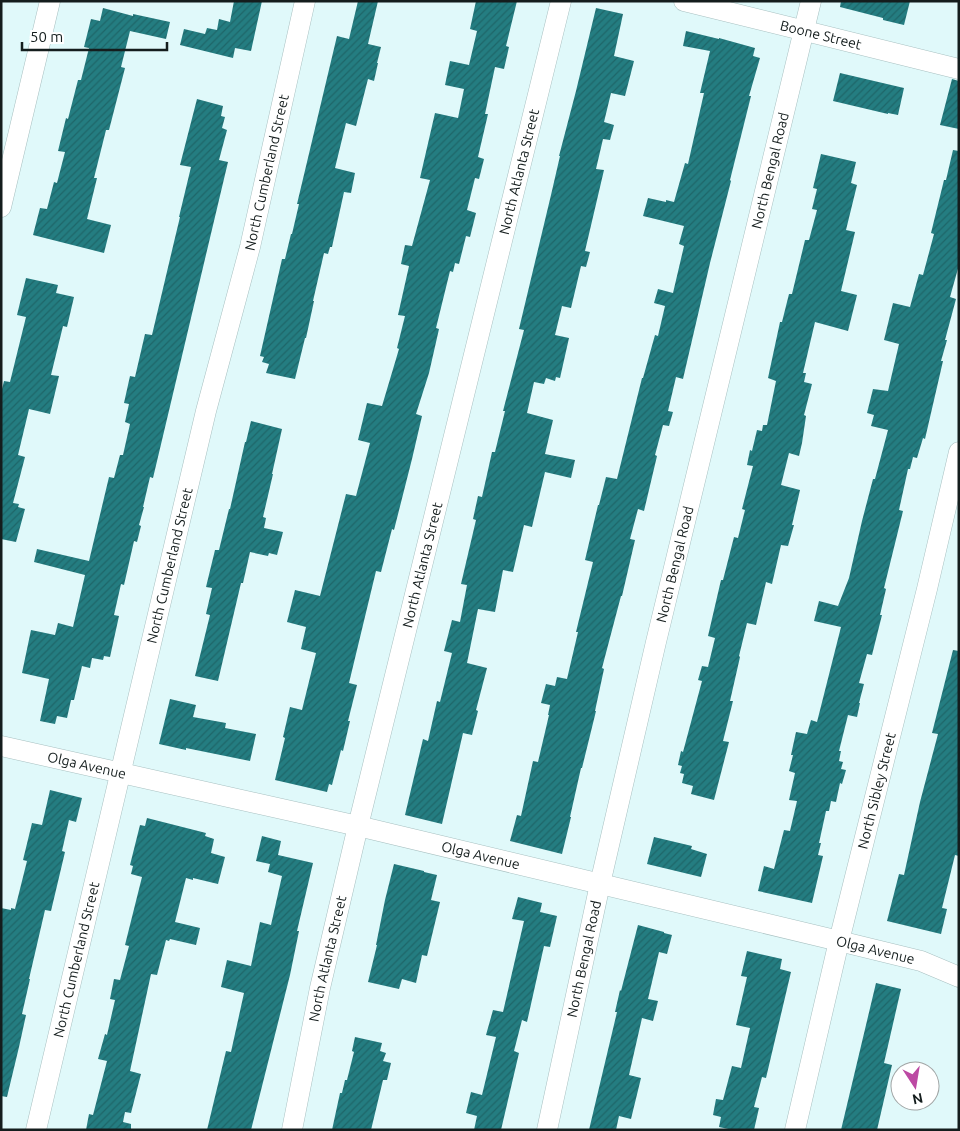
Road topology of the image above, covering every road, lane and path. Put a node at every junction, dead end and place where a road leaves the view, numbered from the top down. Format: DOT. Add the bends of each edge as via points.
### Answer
graph roads {
  1 [pos="50,1"];
  2 [pos="305,1"];
  3 [pos="561,1"];
  4 [pos="684,1"];
  5 [pos="811,1"];
  6 [pos="804,31"];
  7 [pos="959,69"];
  8 [pos="1,207"];
  9 [pos="959,452"];
  10 [pos="1,746"];
  11 [pos="120,773"];
  12 [pos="358,826"];
  13 [pos="600,884"];
  14 [pos="839,941"];
  15 [pos="959,977"];
  16 [pos="36,1130"];
  17 [pos="292,1130"];
  18 [pos="547,1130"];
  19 [pos="795,1130"];
  1 -- 8 [label="street"];
  2 -- 11 [label="street, North Cumberland Street" via="250,247 204,421"];
  3 -- 12 [label="street, North Atlanta Street"];
  4 -- 6 [label="street, Boone Street"];
  5 -- 6 [label="street, North Bengal Road"];
  6 -- 7 [label="street, Boone Street"];
  6 -- 13 [label="street, North Bengal Road"];
  9 -- 14 [label="street, North Sibley Street"];
  10 -- 11 [label="street, Olga Avenue"];
  11 -- 12 [label="street, Olga Avenue"];
  11 -- 16 [label="street, North Cumberland Street"];
  12 -- 13 [label="street, Olga Avenue"];
  12 -- 17 [label="street, North Atlanta Street" via="320,988"];
  13 -- 14 [label="street, Olga Avenue"];
  13 -- 18 [label="street, North Bengal Road"];
  14 -- 15 [label="street, Olga Avenue" via="921,961"];
  14 -- 19 [label="street, North Sibley Street"];
}
